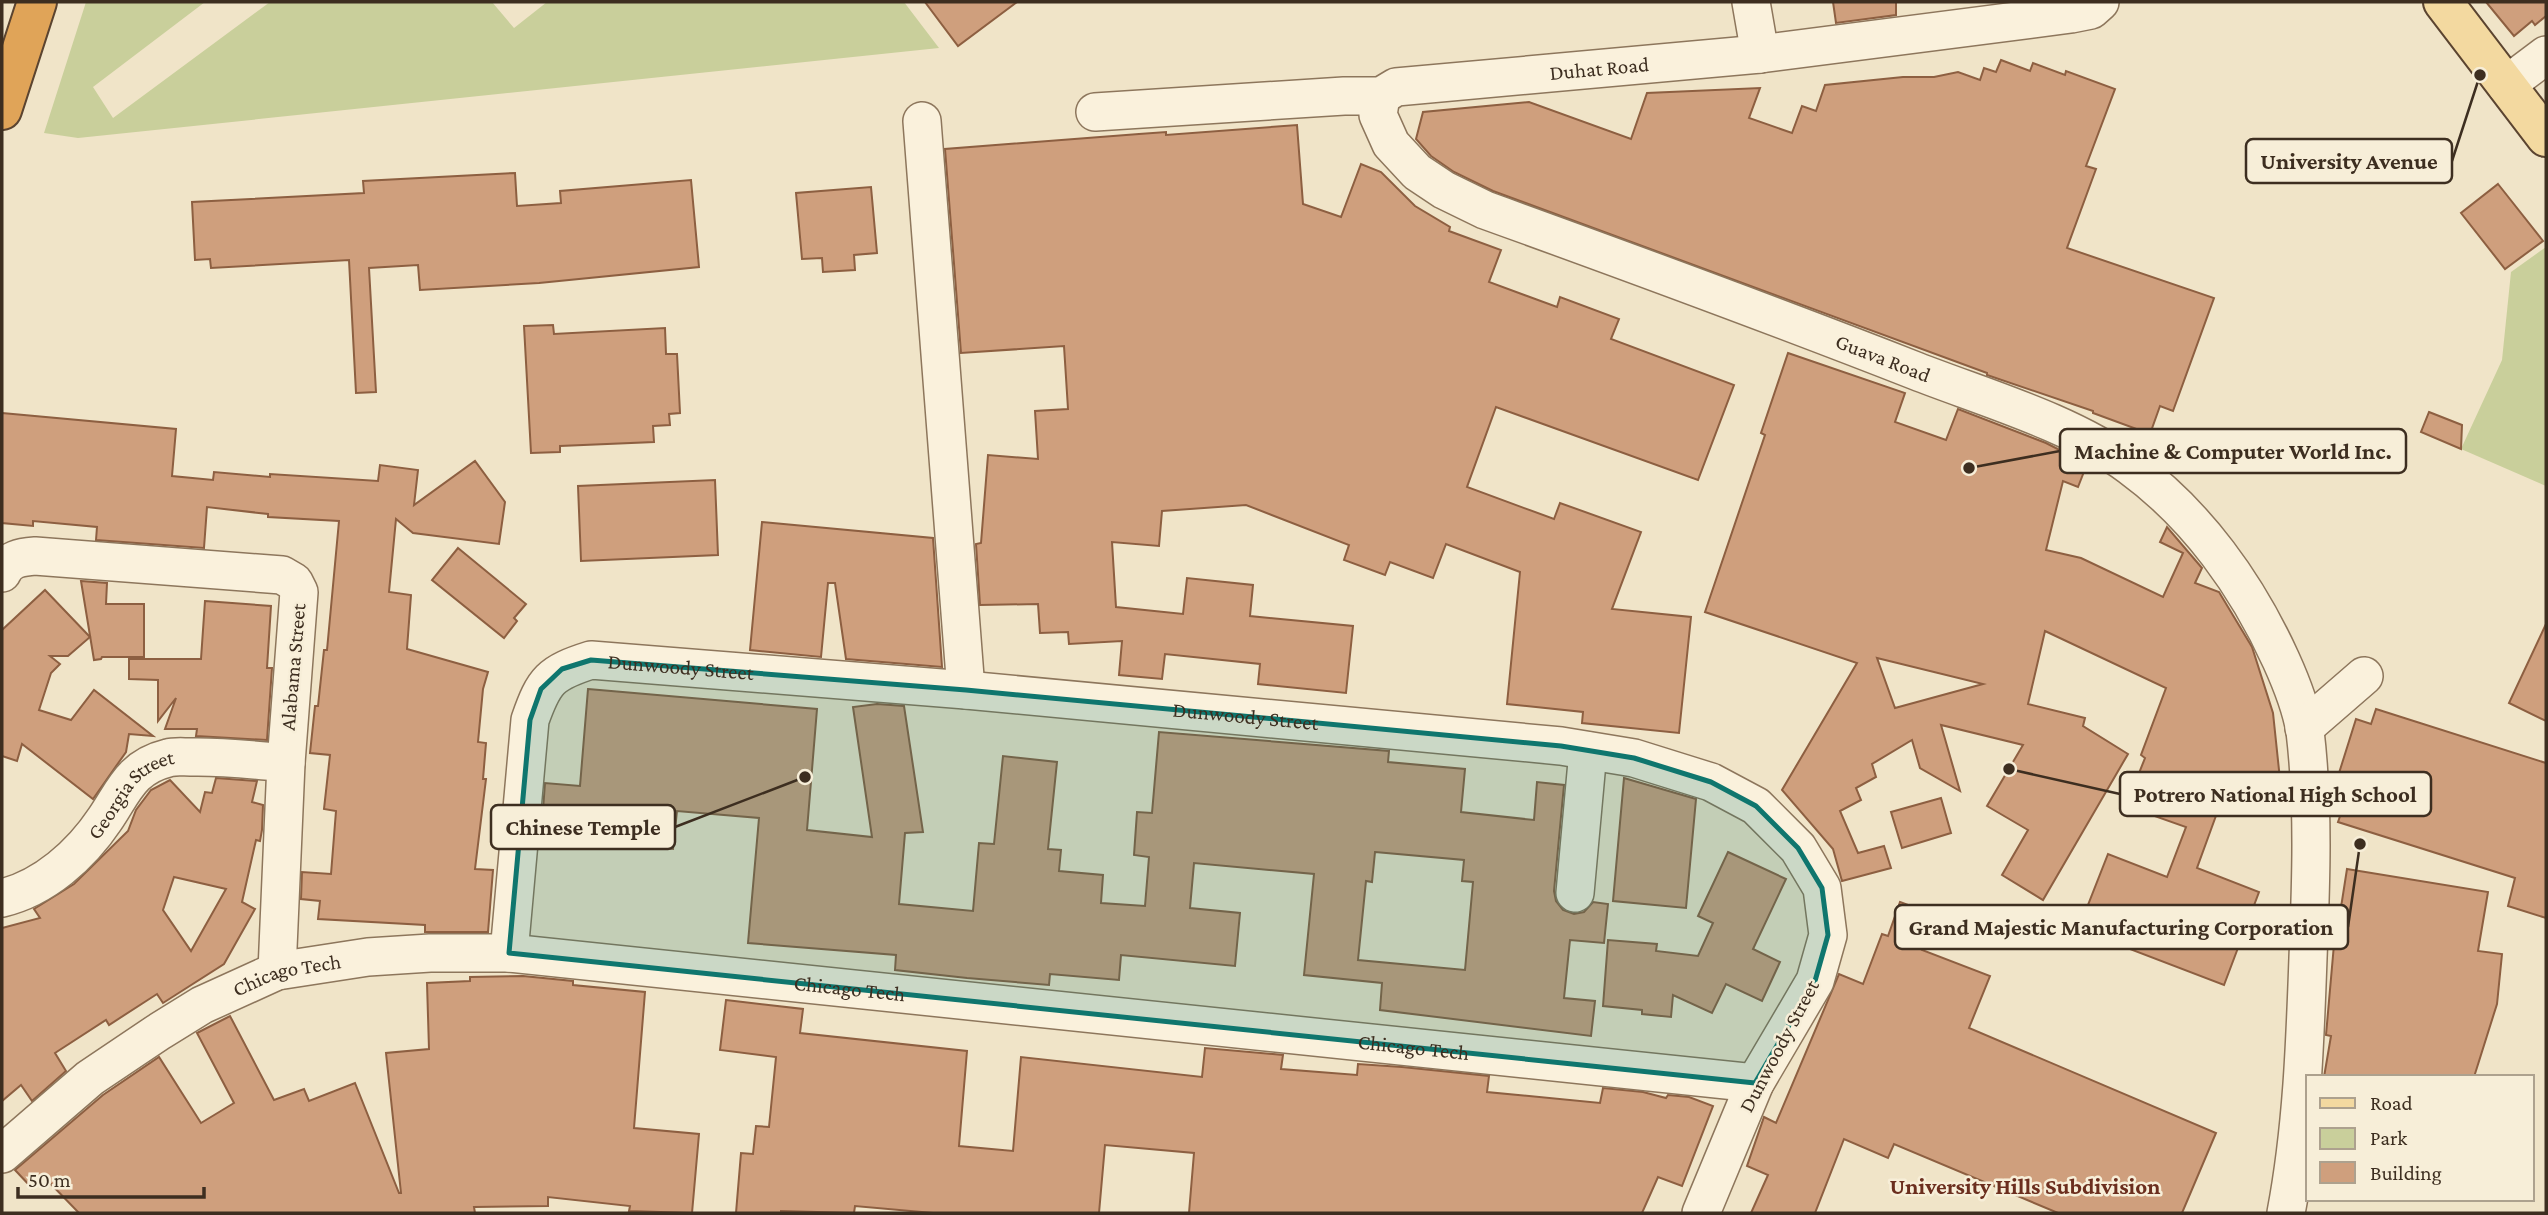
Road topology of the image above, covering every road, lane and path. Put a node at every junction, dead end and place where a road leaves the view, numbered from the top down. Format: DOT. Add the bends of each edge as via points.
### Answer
graph roads {
  1 [pos="37,2"];
  2 [pos="1751,2"];
  3 [pos="2100,2"];
  4 [pos="2453,15"];
  5 [pos="1760,54"];
  6 [pos="2546,55"];
  7 [pos="2506,85"];
  8 [pos="1381,96"];
  9 [pos="2,110"];
  10 [pos="1095,112"];
  11 [pos="922,121"];
  12 [pos="2546,137"];
  13 [pos="2,573"];
  14 [pos="2364,676"];
  15 [pos="966,690"];
  16 [pos="2304,728"];
  17 [pos="1588,751"];
  18 [pos="285,763"];
  19 [pos="1575,892"];
  20 [pos="2,898"];
  21 [pos="509,953"];
  22 [pos="277,971"];
  23 [pos="1755,1083"];
  24 [pos="4,1147"];
  25 [pos="1701,1213"];
  26 [pos="2286,1213"];
  1 -- 9 [label="highway"];
  2 -- 5 [label="street"];
  3 -- 5 [label="street, Duhat Road" via="2091,10 2071,14"];
  4 -- 7 [label="main road"];
  5 -- 8 [label="street, Duhat Road" via="1396,87"];
  6 -- 7 [label="street"];
  7 -- 12 [label="main road"];
  8 -- 10 [label="street, Duhat Road"];
  8 -- 16 [label="street, Guava Road" via="1378,115 1391,144 1416,172 1454,195 2077,434 2130,466 2185,514 2232,570 2292,685"];
  11 -- 15 [label="street"];
  13 -- 18 [label="street, Alabama Street" via="18,558 35,556 282,575 294,582 299,592"];
  14 -- 16 [label="street"];
  15 -- 17 [label="street, Dunwoody Street"];
  15 -- 21 [label="street, Dunwoody Street" via="591,660 562,669 541,689 530,720"];
  16 -- 26 [label="street, Guava Road" via="2311,880 2305,1060"];
  17 -- 19 [label="street"];
  17 -- 23 [label="street, Dunwoody Street" via="1634,758 1711,782 1756,806 1798,848 1822,888 1828,934 1815,981"];
  18 -- 20 [label="street, Georgia Street" via="169,758 145,769 128,781 78,853 20,894"];
  18 -- 22 [label="street, Alabama Street"];
  21 -- 22 [label="street, Chicago Tech" via="405,954"];
  21 -- 23 [label="street, Chicago Tech"];
  22 -- 24 [label="street, Chicago Tech" via="202,1005 160,1031 90,1078"];
  23 -- 25 [label="street, Dunwoody Street"];
}
